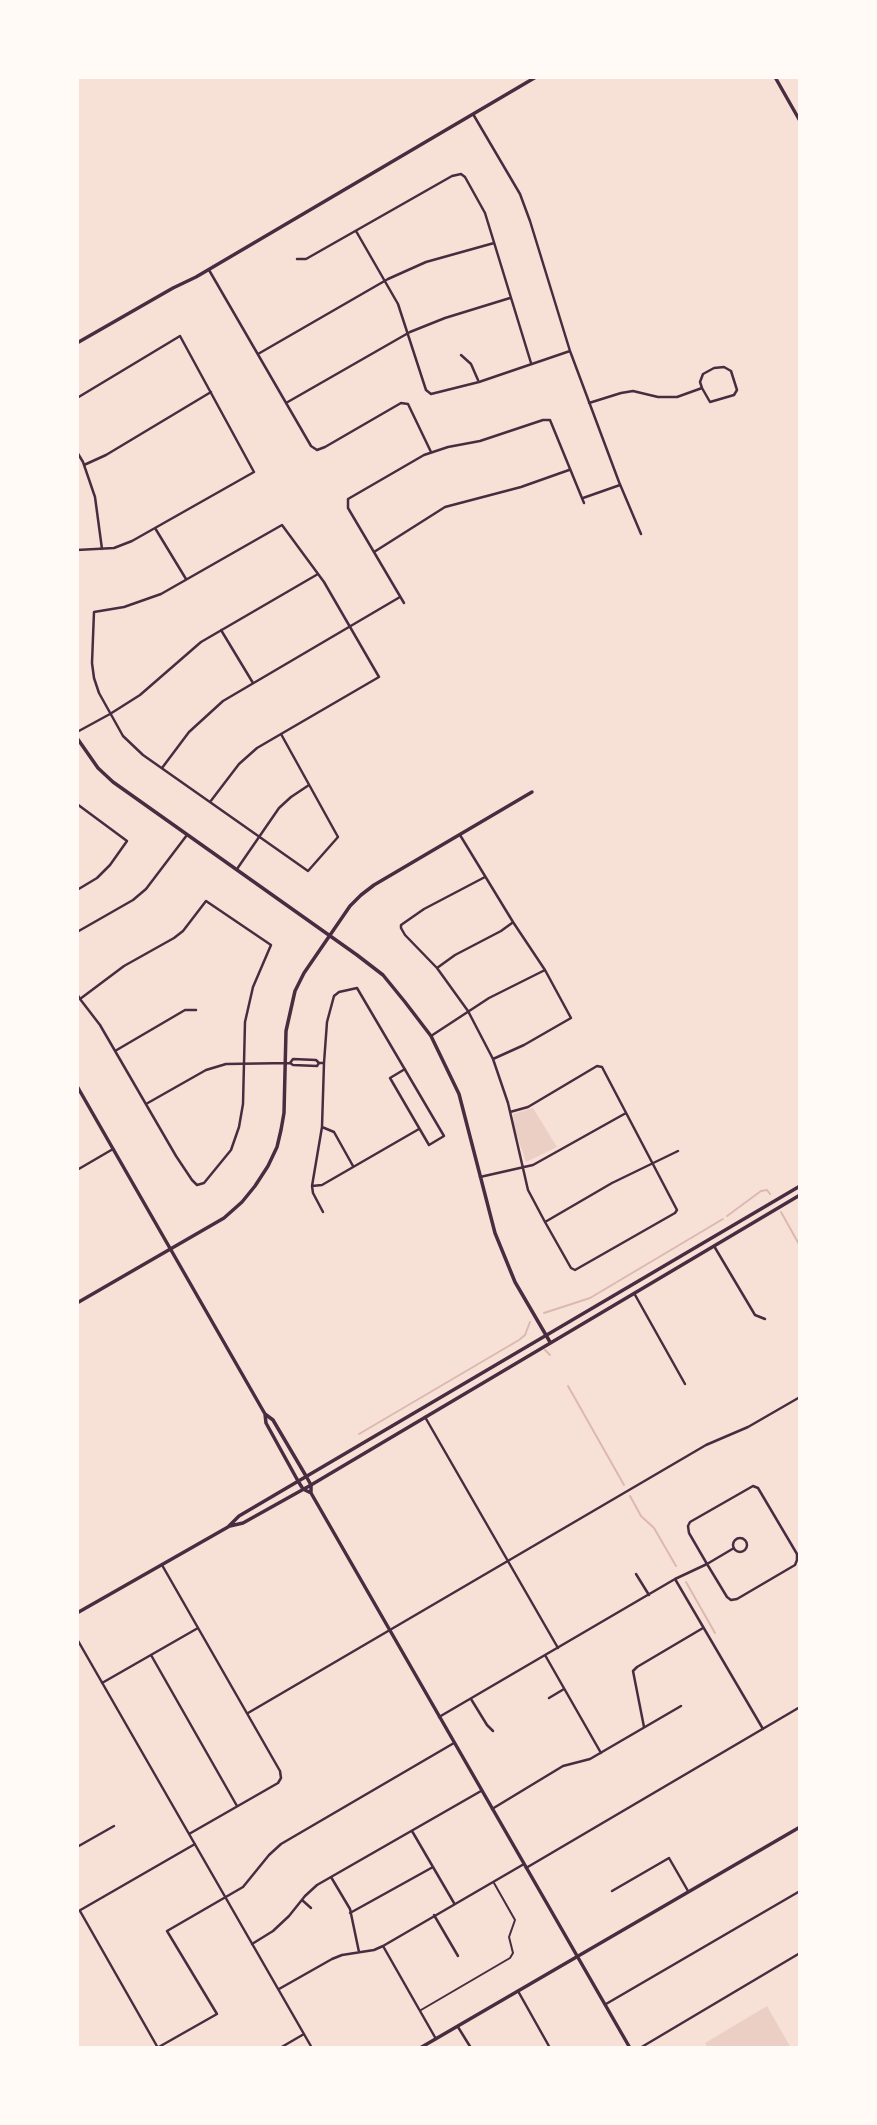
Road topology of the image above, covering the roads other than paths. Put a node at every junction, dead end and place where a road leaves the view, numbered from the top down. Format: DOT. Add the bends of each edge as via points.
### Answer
graph roads {
  1 [pos="536,77"];
  2 [pos="775,77"];
  3 [pos="473,114"];
  4 [pos="800,121"];
  5 [pos="356,232"];
  6 [pos="495,243"];
  7 [pos="297,259"];
  8 [pos="209,270"];
  9 [pos="385,280"];
  10 [pos="510,298"];
  11 [pos="407,334"];
  12 [pos="77,343"];
  13 [pos="570,351"];
  14 [pos="258,354"];
  15 [pos="461,355"];
  16 [pos="531,363"];
  17 [pos="479,382"];
  18 [pos="702,388"];
  19 [pos="211,392"];
  20 [pos="77,398"];
  21 [pos="286,403"];
  22 [pos="589,403"];
  23 [pos="77,452"];
  24 [pos="431,452"];
  25 [pos="84,465"];
  26 [pos="571,470"];
  27 [pos="620,485"];
  28 [pos="583,498"];
  29 [pos="584,503"];
  30 [pos="155,528"];
  31 [pos="641,534"];
  32 [pos="102,549"];
  33 [pos="77,550"];
  34 [pos="374,552"];
  35 [pos="318,574"];
  36 [pos="186,580"];
  37 [pos="400,597"];
  38 [pos="404,603"];
  39 [pos="350,627"];
  40 [pos="221,630"];
  41 [pos="253,683"];
  42 [pos="110,714"];
  43 [pos="77,732"];
  44 [pos="281,734"];
  45 [pos="77,738"];
  46 [pos="162,768"];
  47 [pos="309,785"];
  48 [pos="532,792"];
  49 [pos="210,802"];
  50 [pos="78,807"];
  51 [pos="187,835"];
  52 [pos="460,835"];
  53 [pos="259,836"];
  54 [pos="237,869"];
  55 [pos="485,877"];
  56 [pos="77,890"];
  57 [pos="513,922"];
  58 [pos="77,932"];
  59 [pos="330,935"];
  60 [pos="437,968"];
  61 [pos="545,970"];
  62 [pos="77,994"];
  63 [pos="80,999"];
  64 [pos="196,1010"];
  65 [pos="468,1011"];
  66 [pos="431,1036"];
  67 [pos="115,1051"];
  68 [pos="493,1059"];
  69 [pos="243,1063"];
  70 [pos="287,1063"];
  71 [pos="324,1063"];
  72 [pos="405,1069"];
  73 [pos="77,1086"];
  74 [pos="146,1104"];
  75 [pos="510,1112"];
  76 [pos="628,1112"];
  77 [pos="322,1127"];
  78 [pos="419,1129"];
  79 [pos="113,1149"];
  80 [pos="678,1151"];
  81 [pos="653,1164"];
  82 [pos="354,1166"];
  83 [pos="524,1167"];
  84 [pos="77,1170"];
  85 [pos="480,1177"];
  86 [pos="312,1186"];
  87 [pos="800,1186"];
  88 [pos="800,1195"];
  89 [pos="323,1212"];
  90 [pos="545,1222"];
  91 [pos="713,1246"];
  92 [pos="171,1249"];
  93 [pos="634,1293"];
  94 [pos="77,1296"];
  95 [pos="79,1302"];
  96 [pos="765,1319"];
  97 [pos="547,1335"];
  98 [pos="550,1342"];
  99 [pos="685,1384"];
  100 [pos="800,1397"];
  101 [pos="265,1414"];
  102 [pos="425,1417"];
  103 [pos="390,1427"];
  104 [pos="394,1436"];
  105 [pos="306,1476"];
  106 [pos="298,1481"];
  107 [pos="311,1485"];
  108 [pos="303,1489"];
  109 [pos="310,1493"];
  110 [pos="228,1527"];
  111 [pos="734,1548"];
  112 [pos="509,1562"];
  113 [pos="707,1564"];
  114 [pos="162,1565"];
  115 [pos="636,1574"];
  116 [pos="675,1579"];
  117 [pos="649,1595"];
  118 [pos="77,1614"];
  119 [pos="198,1628"];
  120 [pos="703,1628"];
  121 [pos="390,1631"];
  122 [pos="77,1639"];
  123 [pos="558,1648"];
  124 [pos="151,1655"];
  125 [pos="545,1656"];
  126 [pos="102,1682"];
  127 [pos="564,1689"];
  128 [pos="549,1698"];
  129 [pos="471,1699"];
  130 [pos="681,1706"];
  131 [pos="800,1707"];
  132 [pos="248,1713"];
  133 [pos="439,1717"];
  134 [pos="644,1727"];
  135 [pos="763,1729"];
  136 [pos="493,1731"];
  137 [pos="454,1743"];
  138 [pos="601,1753"];
  139 [pos="481,1791"];
  140 [pos="237,1806"];
  141 [pos="492,1809"];
  142 [pos="114,1826"];
  143 [pos="800,1827"];
  144 [pos="411,1831"];
  145 [pos="189,1834"];
  146 [pos="194,1844"];
  147 [pos="77,1847"];
  148 [pos="525,1866"];
  149 [pos="433,1867"];
  150 [pos="331,1877"];
  151 [pos="494,1881"];
  152 [pos="688,1891"];
  153 [pos="800,1891"];
  154 [pos="612,1892"];
  155 [pos="226,1898"];
  156 [pos="302,1900"];
  157 [pos="455,1904"];
  158 [pos="311,1908"];
  159 [pos="78,1912"];
  160 [pos="350,1913"];
  161 [pos="434,1915"];
  162 [pos="252,1944"];
  163 [pos="383,1946"];
  164 [pos="360,1952"];
  165 [pos="800,1953"];
  166 [pos="458,1956"];
  167 [pos="577,1957"];
  168 [pos="278,1990"];
  169 [pos="518,1991"];
  170 [pos="605,2005"];
  171 [pos="420,2011"];
  172 [pos="458,2026"];
  173 [pos="304,2034"];
  174 [pos="436,2039"];
  175 [pos="158,2048"];
  176 [pos="280,2048"];
  177 [pos="312,2048"];
  178 [pos="420,2048"];
  179 [pos="471,2048"];
  180 [pos="550,2048"];
  181 [pos="630,2048"];
  182 [pos="640,2048"];
  1 -- 3 [label="main road"];
  2 -- 4 [label="main road"];
  3 -- 8 [label="main road"];
  3 -- 13 [label="street" via="520,194"];
  5 -- 6 [label="street" via="461,174 485,213"];
  5 -- 7 [label="street" via="306,259"];
  5 -- 9 [label="street"];
  6 -- 9 [label="street" via="426,262"];
  6 -- 10 [label="street"];
  8 -- 12 [label="main road"];
  8 -- 14 [label="street"];
  9 -- 11 [label="street"];
  9 -- 14 [label="street"];
  10 -- 11 [label="street" via="445,317"];
  10 -- 16 [label="street"];
  11 -- 17 [label="street" via="431,394"];
  11 -- 21 [label="street"];
  13 -- 16 [label="street"];
  13 -- 22 [label="street"];
  14 -- 21 [label="street"];
  15 -- 17 [label="street"];
  16 -- 17 [label="street"];
  18 -- 18 [label="street" via="703,374 724,367 732,372 737,390 710,402"];
  18 -- 22 [label="street" via="677,397 633,391"];
  19 -- 20 [label="street" via="180,337"];
  19 -- 25 [label="street"];
  19 -- 30 [label="street" via="254,472"];
  21 -- 24 [label="street" via="317,450 401,403 408,404"];
  22 -- 27 [label="street"];
  23 -- 25 [label="street"];
  24 -- 26 [label="street" via="550,420"];
  24 -- 34 [label="street" via="348,499 348,508"];
  25 -- 32 [label="street" via="95,497"];
  26 -- 28 [label="street"];
  26 -- 34 [label="street" via="446,507"];
  27 -- 28 [label="street"];
  27 -- 31 [label="street"];
  28 -- 29 [label="street"];
  30 -- 32 [label="street" via="132,541"];
  30 -- 36 [label="street"];
  32 -- 33 [label="street"];
  34 -- 37 [label="street"];
  35 -- 36 [label="street" via="282,525"];
  35 -- 39 [label="street"];
  35 -- 40 [label="street"];
  36 -- 42 [label="street" via="144,602 94,612 92,663"];
  37 -- 38 [label="street"];
  37 -- 39 [label="street"];
  39 -- 41 [label="street"];
  39 -- 44 [label="street" via="379,677"];
  40 -- 41 [label="street"];
  40 -- 42 [label="street"];
  41 -- 46 [label="street" via="205,716"];
  42 -- 43 [label="street"];
  42 -- 46 [label="street" via="123,736"];
  44 -- 47 [label="street"];
  44 -- 49 [label="street" via="239,764"];
  45 -- 51 [label="main road" via="113,782"];
  46 -- 49 [label="street"];
  47 -- 53 [label="street" via="279,808"];
  47 -- 53 [label="street" via="338,837 308,871"];
  48 -- 52 [label="main road"];
  49 -- 53 [label="street"];
  50 -- 56 [label="street" via="127,841 97,878"];
  51 -- 54 [label="main road"];
  51 -- 58 [label="street" via="146,889"];
  52 -- 55 [label="street"];
  52 -- 59 [label="main road" via="361,895"];
  53 -- 54 [label="street"];
  54 -- 59 [label="main road"];
  55 -- 57 [label="street"];
  55 -- 60 [label="street" via="401,925"];
  57 -- 60 [label="street"];
  57 -- 61 [label="street"];
  59 -- 66 [label="main road" via="383,975"];
  59 -- 70 [label="main road" via="295,991 286,1031"];
  60 -- 65 [label="street"];
  61 -- 65 [label="street"];
  61 -- 68 [label="street" via="571,1018"];
  62 -- 63 [label="street"];
  63 -- 67 [label="street"];
  63 -- 69 [label="street" via="183,931 206,901 271,945 247,1010"];
  64 -- 67 [label="street" via="185,1010"];
  65 -- 66 [label="street"];
  65 -- 68 [label="street"];
  66 -- 85 [label="main road" via="459,1094"];
  67 -- 74 [label="street"];
  68 -- 75 [label="street"];
  69 -- 70 [label="street"];
  69 -- 74 [label="street" via="206,1070"];
  69 -- 74 [label="street" via="239,1127 231,1150 204,1183 192,1181"];
  70 -- 71 [label="street"];
  70 -- 92 [label="main road" via="285,1113 268,1166 224,1218"];
  71 -- 72 [label="street" via="334,996 357,988"];
  71 -- 77 [label="street"];
  72 -- 78 [label="street" via="390,1079"];
  72 -- 78 [label="street" via="444,1136 429,1145"];
  73 -- 79 [label="main road"];
  75 -- 76 [label="street" via="528,1107 597,1066 603,1067"];
  75 -- 83 [label="street"];
  76 -- 81 [label="street"];
  76 -- 83 [label="street"];
  77 -- 82 [label="street" via="334,1132"];
  77 -- 86 [label="street"];
  78 -- 82 [label="street"];
  79 -- 84 [label="street"];
  79 -- 92 [label="main road"];
  80 -- 81 [label="street"];
  81 -- 90 [label="street"];
  81 -- 90 [label="street" via="675,1213 575,1270"];
  82 -- 86 [label="street"];
  83 -- 85 [label="street"];
  83 -- 90 [label="street" via="528,1190"];
  85 -- 97 [label="main road" via="505,1261"];
  86 -- 89 [label="street"];
  87 -- 97 [label="main road"];
  88 -- 91 [label="main road"];
  91 -- 93 [label="main road"];
  91 -- 96 [label="street" via="755,1315"];
  92 -- 95 [label="main road"];
  92 -- 101 [label="main road"];
  93 -- 98 [label="main road"];
  93 -- 99 [label="street"];
  94 -- 95 [label="street"];
  97 -- 98 [label="main road"];
  97 -- 103 [label="main road"];
  98 -- 102 [label="main road"];
  100 -- 112 [label="street" via="706,1445"];
  101 -- 105 [label="main road"];
  101 -- 106 [label="main road"];
  102 -- 104 [label="main road"];
  102 -- 112 [label="street"];
  103 -- 104 [label="main road"];
  103 -- 105 [label="main road"];
  104 -- 107 [label="main road"];
  105 -- 106 [label="main road"];
  105 -- 107 [label="main road"];
  106 -- 108 [label="main road"];
  106 -- 110 [label="main road"];
  107 -- 108 [label="main road"];
  107 -- 109 [label="main road"];
  108 -- 109 [label="main road"];
  108 -- 110 [label="main road"];
  109 -- 121 [label="main road"];
  110 -- 114 [label="main road"];
  111 -- 113 [label="street"];
  112 -- 121 [label="street"];
  112 -- 123 [label="street"];
  113 -- 113 [label="street" via="690,1533 690,1522 748,1488 758,1488 797,1554 795,1565 731,1600"];
  113 -- 116 [label="street"];
  114 -- 118 [label="main road"];
  114 -- 119 [label="street"];
  115 -- 117 [label="street"];
  116 -- 117 [label="street"];
  116 -- 120 [label="street"];
  117 -- 123 [label="street"];
  119 -- 124 [label="street"];
  119 -- 132 [label="street"];
  120 -- 134 [label="street" via="634,1671"];
  120 -- 135 [label="street"];
  121 -- 132 [label="street"];
  121 -- 133 [label="main road"];
  122 -- 126 [label="street"];
  123 -- 125 [label="street"];
  124 -- 126 [label="street"];
  124 -- 140 [label="street"];
  125 -- 127 [label="street"];
  125 -- 129 [label="street"];
  126 -- 145 [label="street"];
  127 -- 128 [label="street"];
  127 -- 138 [label="street"];
  129 -- 133 [label="street"];
  129 -- 136 [label="street"];
  130 -- 134 [label="street"];
  131 -- 135 [label="street"];
  132 -- 140 [label="street" via="281,1778"];
  133 -- 137 [label="main road"];
  134 -- 138 [label="street"];
  135 -- 148 [label="street"];
  137 -- 139 [label="main road"];
  137 -- 155 [label="street" via="281,1844 243,1887"];
  138 -- 141 [label="street" via="563,1766"];
  139 -- 141 [label="main road"];
  139 -- 144 [label="street"];
  140 -- 145 [label="street"];
  141 -- 148 [label="main road"];
  142 -- 147 [label="street"];
  143 -- 152 [label="main road"];
  144 -- 149 [label="street"];
  144 -- 150 [label="street"];
  145 -- 146 [label="street"];
  146 -- 155 [label="street"];
  146 -- 159 [label="street"];
  148 -- 151 [label="street"];
  148 -- 167 [label="main road"];
  149 -- 157 [label="street"];
  149 -- 160 [label="street"];
  150 -- 156 [label="street"];
  150 -- 160 [label="street"];
  151 -- 157 [label="street"];
  151 -- 171 [label="lane" via="515,1920 509,1937 510,1958"];
  152 -- 154 [label="street" via="669,1858"];
  152 -- 167 [label="main road"];
  153 -- 170 [label="street"];
  155 -- 162 [label="street"];
  155 -- 175 [label="street" via="167,1931 217,2014"];
  156 -- 158 [label="street"];
  156 -- 162 [label="street"];
  157 -- 161 [label="street"];
  159 -- 175 [label="street"];
  160 -- 164 [label="street"];
  161 -- 163 [label="street"];
  161 -- 166 [label="street"];
  162 -- 168 [label="street"];
  163 -- 164 [label="street"];
  163 -- 171 [label="street"];
  164 -- 168 [label="street" via="332,1959"];
  165 -- 182 [label="street"];
  167 -- 169 [label="main road"];
  167 -- 170 [label="main road"];
  168 -- 173 [label="street"];
  169 -- 172 [label="main road"];
  169 -- 180 [label="street"];
  170 -- 181 [label="main road"];
  171 -- 174 [label="street"];
  172 -- 174 [label="main road"];
  172 -- 179 [label="street"];
  173 -- 176 [label="street"];
  173 -- 177 [label="street"];
  174 -- 178 [label="main road"];
}
